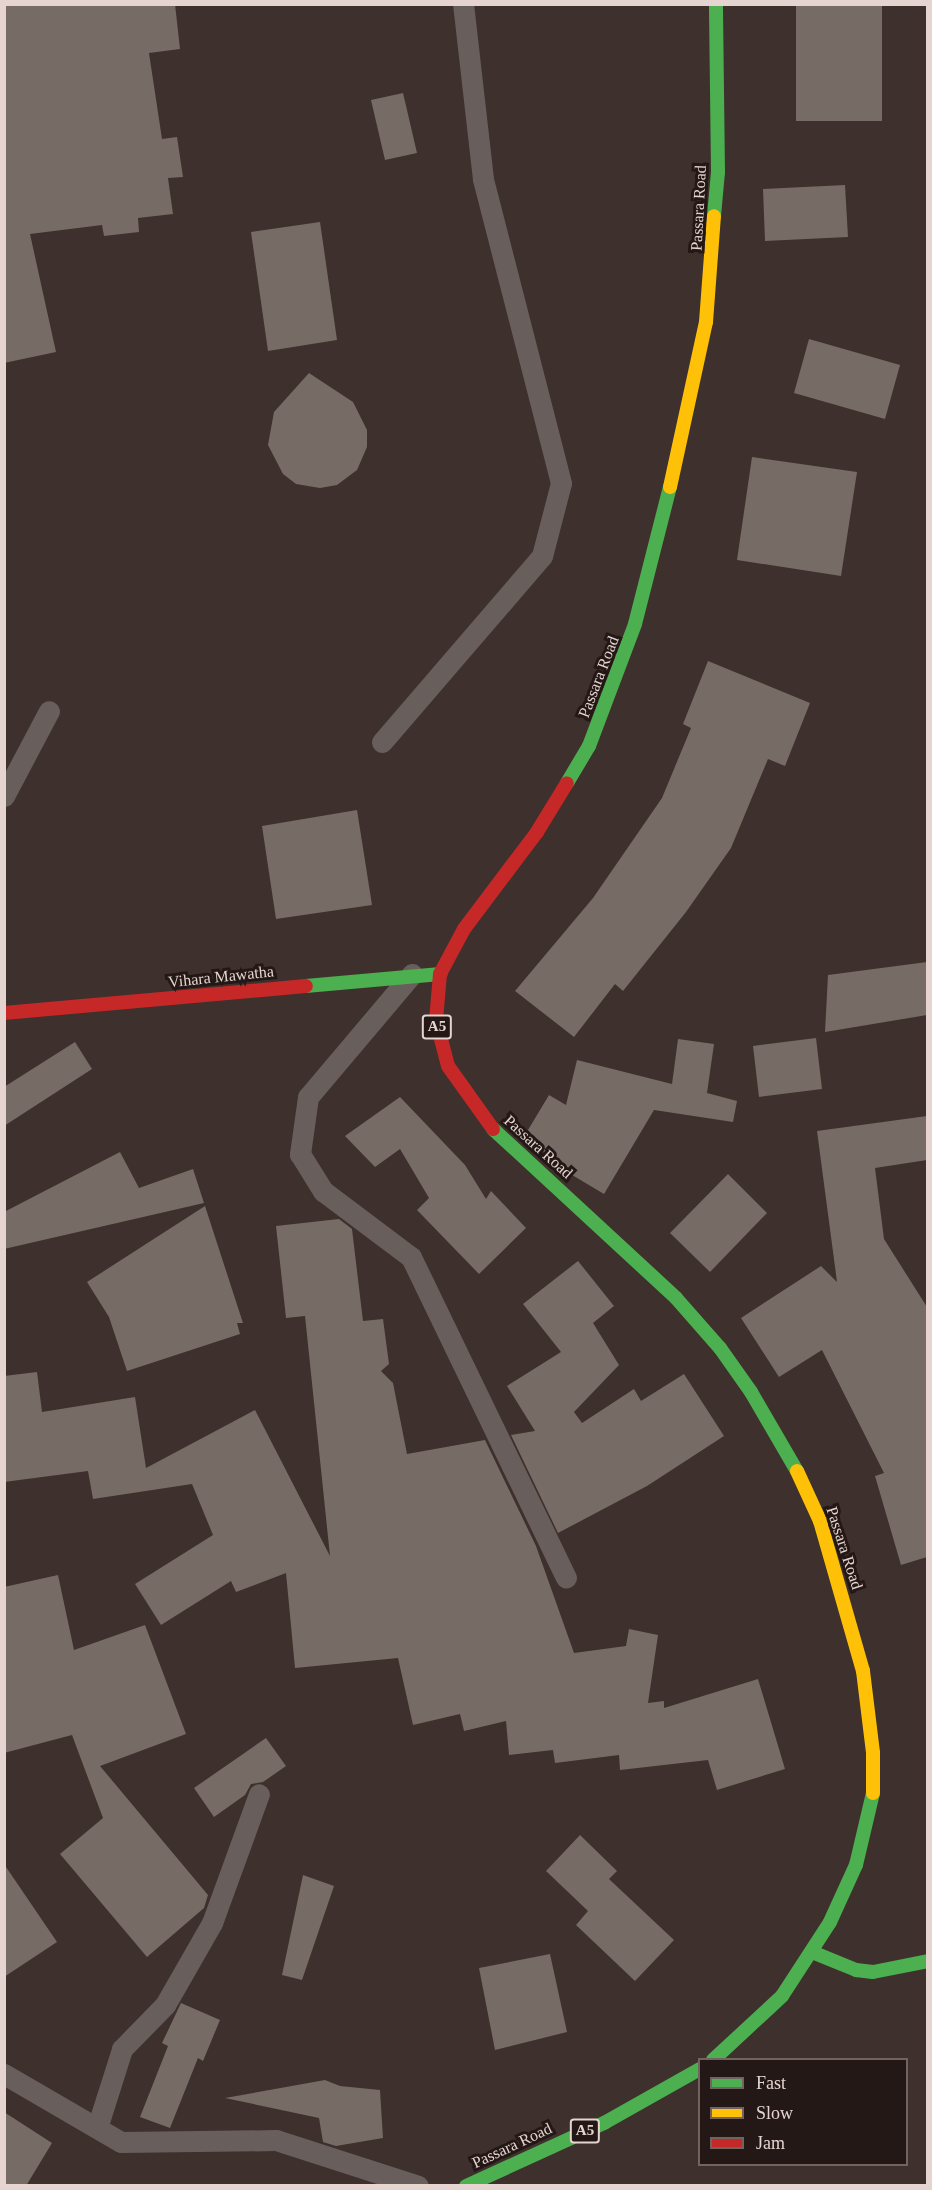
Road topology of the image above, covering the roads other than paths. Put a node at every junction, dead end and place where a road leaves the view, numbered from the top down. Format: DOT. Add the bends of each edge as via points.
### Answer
graph roads {
  1 [pos="463,4"];
  2 [pos="716,4"];
  3 [pos="49,711"];
  4 [pos="382,742"];
  5 [pos="4,795"];
  6 [pos="412,974"];
  7 [pos="440,974"];
  8 [pos="4,1013"];
  9 [pos="566,1578"];
  10 [pos="259,1794"];
  11 [pos="812,1952"];
  12 [pos="927,1961"];
  13 [pos="715,2058"];
  14 [pos="698,2070"];
  15 [pos="4,2074"];
  16 [pos="97,2128"];
  17 [pos="418,2186"];
  18 [pos="466,2186"];
  1 -- 4 [label="lane" via="483,179 561,483 542,556"];
  2 -- 7 [label="main road, Passara Road / A5" via="718,172 706,322 669,493 635,624 589,746 537,832 465,929"];
  3 -- 5 [label="lane"];
  6 -- 7 [label="main road, Vihara Mawatha"];
  6 -- 8 [label="main road, Vihara Mawatha"];
  6 -- 9 [label="lane" via="308,1096 300,1154 323,1191 411,1257"];
  7 -- 11 [label="main road, Passara Road / A5" via="436,1020 448,1066 460,1086 512,1149 637,1260 720,1348 777,1434 820,1521 863,1671 871,1722 873,1792 856,1864"];
  10 -- 16 [label="lane" via="212,1923 165,2005 122,2049"];
  11 -- 12 [label="main road" via="836,1964 865,1971"];
  11 -- 13 [label="main road, Passara Road / A5" via="759,2021"];
  14 -- 18 [label="main road, Passara Road / A5" via="604,2123"];
  15 -- 16 [label="lane"];
  16 -- 17 [label="lane" via="121,2142 276,2140"];
}
